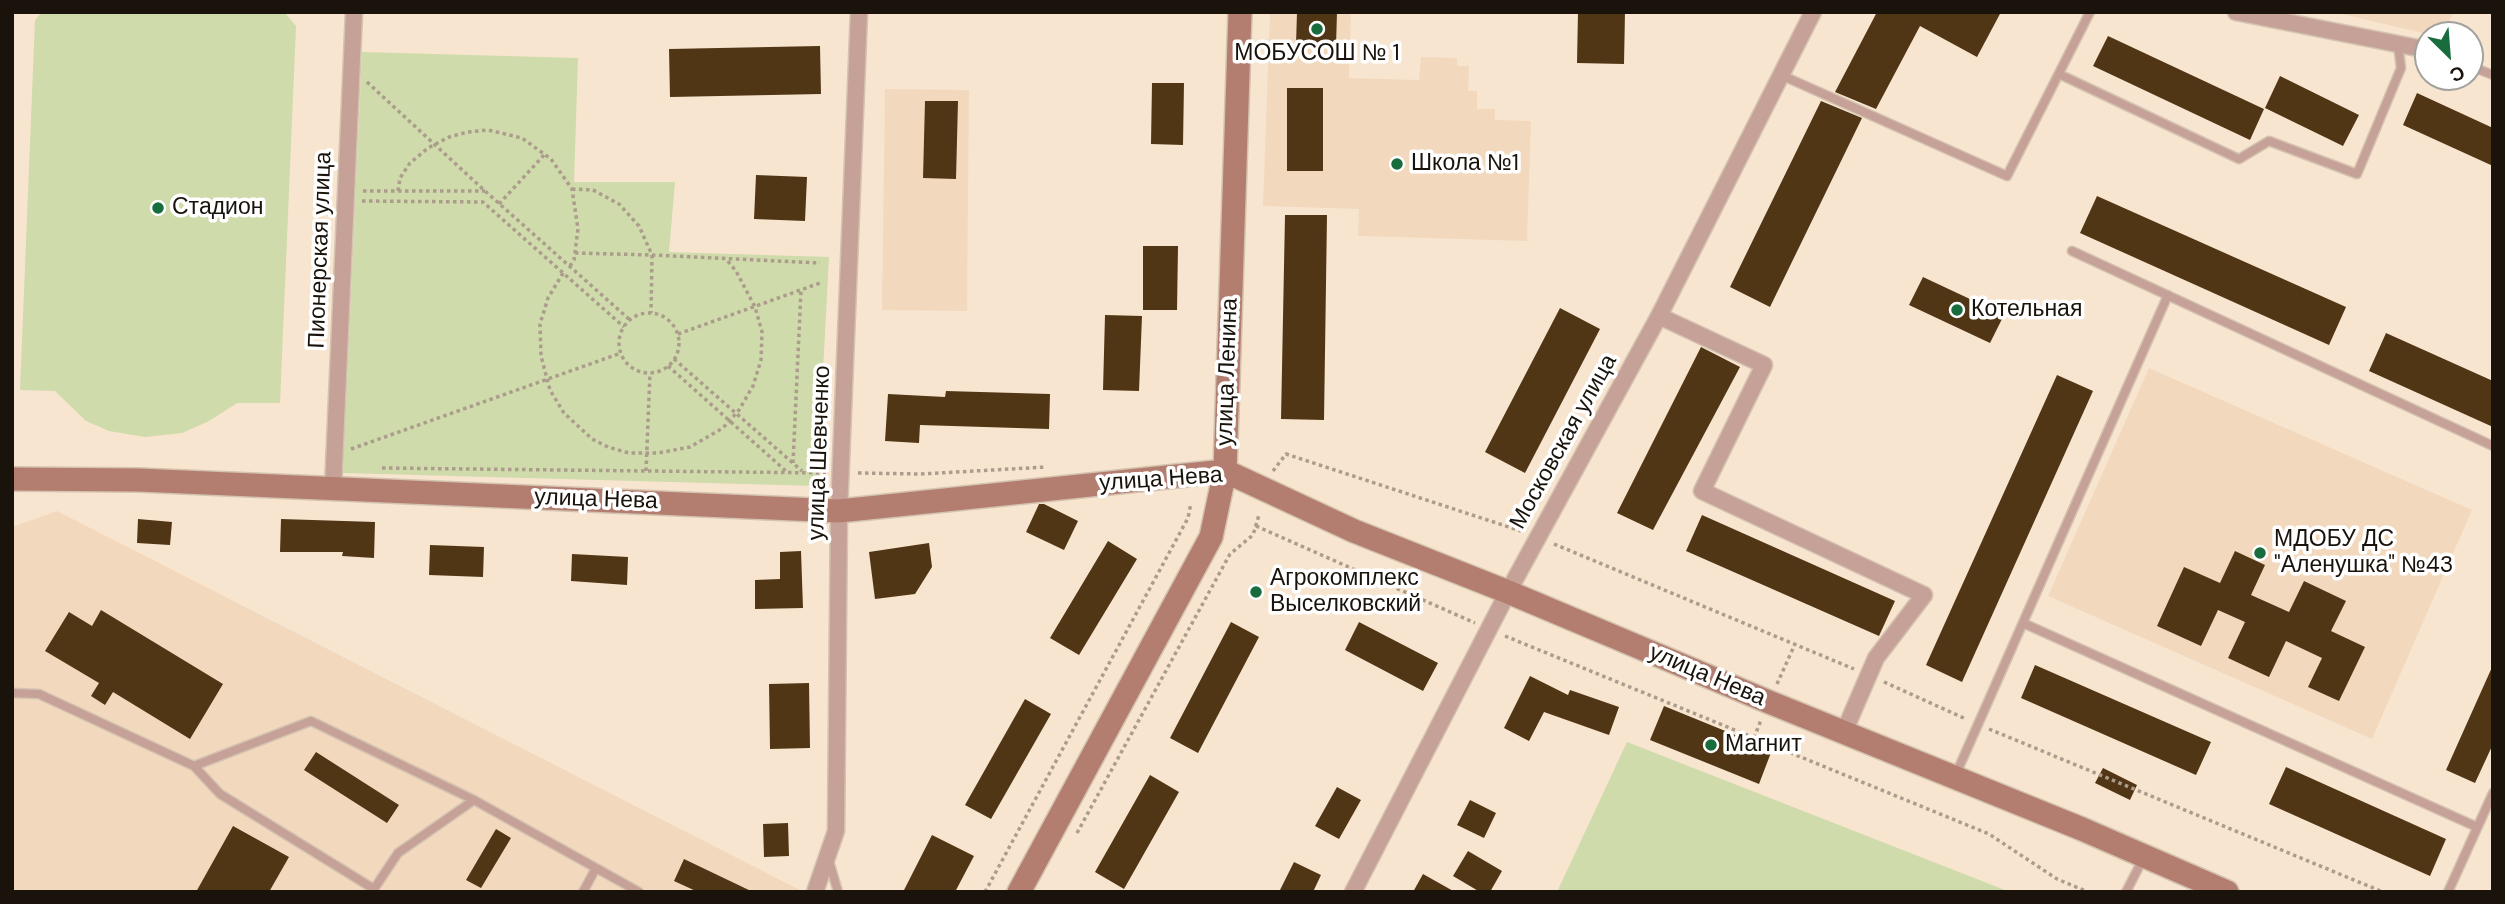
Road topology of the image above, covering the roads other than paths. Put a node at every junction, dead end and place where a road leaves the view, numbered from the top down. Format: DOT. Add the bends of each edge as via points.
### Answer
graph roads {
  1 [pos="354,12"];
  2 [pos="859,12"];
  3 [pos="1240,12"];
  4 [pos="1813,12"];
  5 [pos="2090,12"];
  6 [pos="2236,12"];
  7 [pos="2399,44"];
  8 [pos="2414,47"];
  9 [pos="2059,74"];
  10 [pos="1781,75"];
  11 [pos="2072,251"];
  12 [pos="2168,295"];
  13 [pos="1659,316"];
  14 [pos="2493,446"];
  15 [pos="1225,471"];
  16 [pos="12,479"];
  17 [pos="333,489"];
  18 [pos="839,511"];
  19 [pos="1508,592"];
  20 [pos="2023,623"];
  21 [pos="12,693"];
  22 [pos="1844,732"];
  23 [pos="194,766"];
  24 [pos="1955,777"];
  25 [pos="2493,793"];
  26 [pos="474,800"];
  27 [pos="2477,827"];
  28 [pos="827,856"];
  29 [pos="2144,856"];
  30 [pos="596,868"];
  31 [pos="2214,889"];
  32 [pos="583,892"];
  33 [pos="639,892"];
  34 [pos="815,892"];
  35 [pos="838,892"];
  36 [pos="1019,892"];
  37 [pos="1353,892"];
  38 [pos="2126,892"];
  39 [pos="2448,892"];
  1 -- 17 [label="street, Пионерская улица"];
  2 -- 18 [label="street, улица Шевченко"];
  3 -- 15 [label="main road, улица Ленина"];
  4 -- 10 [label="street, Московская улица"];
  5 -- 9 [label="lane"];
  6 -- 7 [label="street"];
  7 -- 8 [label="street"];
  7 -- 9 [label="lane" via="2401,68 2357,174 2269,141 2239,159"];
  9 -- 10 [label="lane" via="2007,176"];
  10 -- 13 [label="street, Московская улица"];
  11 -- 12 [label="lane"];
  12 -- 14 [label="lane"];
  12 -- 20 [label="lane"];
  13 -- 19 [label="street, Московская улица"];
  13 -- 22 [label="street" via="1764,365 1702,491 1924,595 1877,659"];
  15 -- 18 [label="main road, улица Нева"];
  15 -- 19 [label="main road, улица Нева" via="1354,531"];
  15 -- 36 [label="main road, улица Ленина" via="1211,537"];
  16 -- 17 [label="main road, улица Нева"];
  17 -- 18 [label="main road, улица Нева"];
  18 -- 28 [label="street, улица Шевченко" via="836,831"];
  19 -- 22 [label="main road, улица Нева"];
  19 -- 37 [label="street, Московская улица"];
  20 -- 24 [label="lane"];
  20 -- 27 [label="lane"];
  21 -- 23 [label="lane" via="39,694"];
  22 -- 24 [label="main road, улица Нева"];
  23 -- 26 [label="lane" via="311,720"];
  23 -- 26 [label="lane" via="220,794 374,889 398,853"];
  24 -- 29 [label="main road, улица Нева"];
  25 -- 27 [label="lane"];
  26 -- 30 [label="lane"];
  27 -- 39 [label="lane"];
  28 -- 34 [label="street, улица Шевченко"];
  28 -- 35 [label="lane"];
  29 -- 31 [label="main road, улица Нева"];
  29 -- 38 [label="lane"];
  30 -- 32 [label="lane"];
  30 -- 33 [label="lane"];
}
